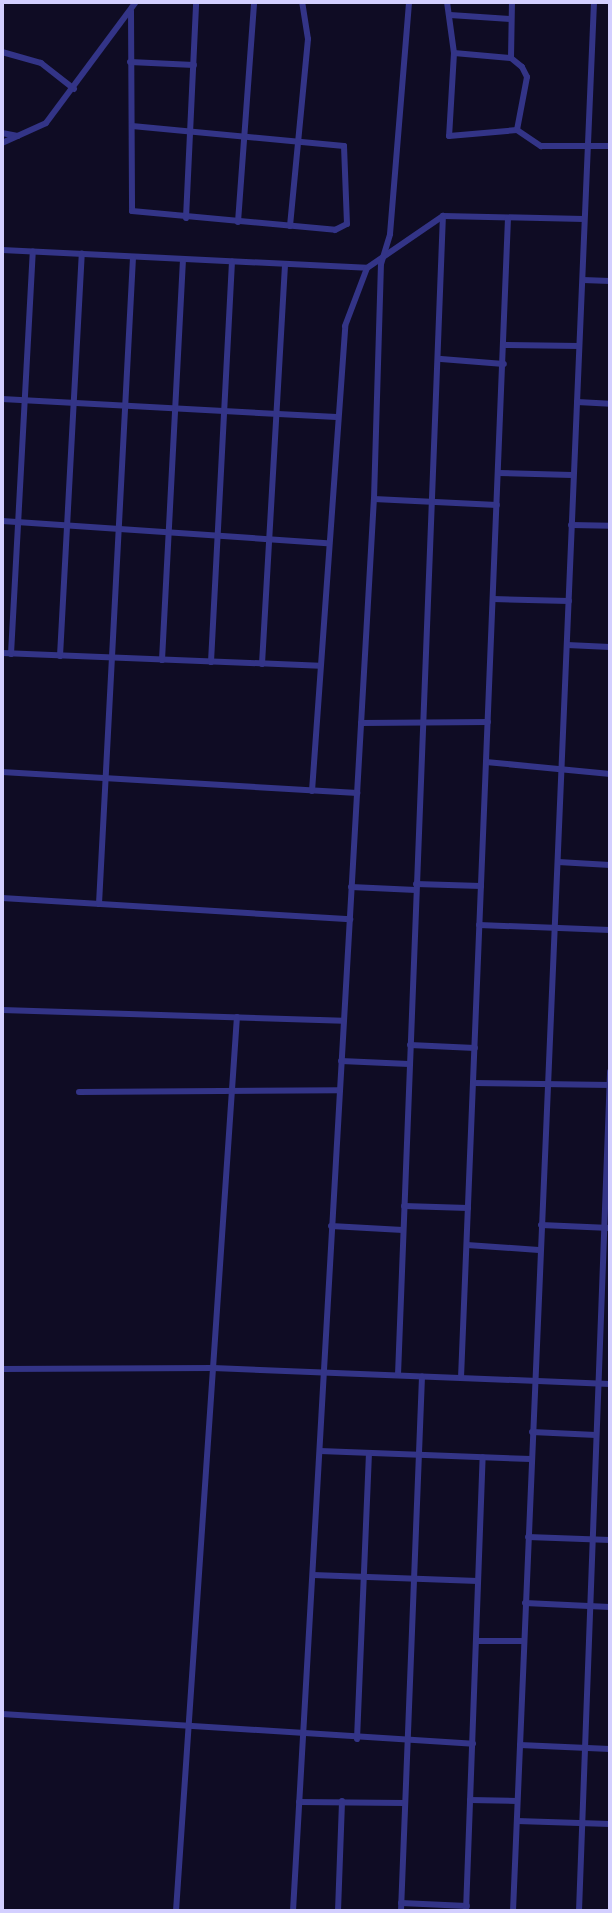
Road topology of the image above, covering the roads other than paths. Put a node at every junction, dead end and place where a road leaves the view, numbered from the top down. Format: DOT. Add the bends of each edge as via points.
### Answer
graph roads {
  1 [pos="136,2"];
  2 [pos="196,2"];
  3 [pos="254,2"];
  4 [pos="302,2"];
  5 [pos="409,2"];
  6 [pos="447,2"];
  7 [pos="512,2"];
  8 [pos="594,2"];
  9 [pos="131,11"];
  10 [pos="450,15"];
  11 [pos="511,19"];
  12 [pos="2,52"];
  13 [pos="454,53"];
  14 [pos="511,58"];
  15 [pos="130,62"];
  16 [pos="194,65"];
  17 [pos="74,89"];
  18 [pos="132,126"];
  19 [pos="517,130"];
  20 [pos="190,131"];
  21 [pos="2,133"];
  22 [pos="245,135"];
  23 [pos="24,136"];
  24 [pos="298,141"];
  25 [pos="2,143"];
  26 [pos="587,146"];
  27 [pos="610,146"];
  28 [pos="443,216"];
  29 [pos="186,218"];
  30 [pos="508,218"];
  31 [pos="584,219"];
  32 [pos="238,222"];
  33 [pos="290,226"];
  34 [pos="2,250"];
  35 [pos="33,252"];
  36 [pos="82,254"];
  37 [pos="133,258"];
  38 [pos="183,261"];
  39 [pos="232,262"];
  40 [pos="381,264"];
  41 [pos="285,265"];
  42 [pos="367,268"];
  43 [pos="583,280"];
  44 [pos="610,281"];
  45 [pos="506,345"];
  46 [pos="579,346"];
  47 [pos="441,359"];
  48 [pos="504,364"];
  49 [pos="2,399"];
  50 [pos="25,401"];
  51 [pos="577,402"];
  52 [pos="72,403"];
  53 [pos="610,404"];
  54 [pos="124,405"];
  55 [pos="179,406"];
  56 [pos="225,410"];
  57 [pos="276,413"];
  58 [pos="337,417"];
  59 [pos="498,473"];
  60 [pos="572,475"];
  61 [pos="374,499"];
  62 [pos="433,503"];
  63 [pos="497,505"];
  64 [pos="2,521"];
  65 [pos="16,522"];
  66 [pos="571,525"];
  67 [pos="67,526"];
  68 [pos="610,526"];
  69 [pos="121,529"];
  70 [pos="172,533"];
  71 [pos="219,536"];
  72 [pos="269,539"];
  73 [pos="327,543"];
  74 [pos="493,599"];
  75 [pos="569,601"];
  76 [pos="567,645"];
  77 [pos="610,647"];
  78 [pos="2,653"];
  79 [pos="11,654"];
  80 [pos="60,656"];
  81 [pos="113,659"];
  82 [pos="162,660"];
  83 [pos="211,662"];
  84 [pos="262,664"];
  85 [pos="320,666"];
  86 [pos="422,722"];
  87 [pos="488,722"];
  88 [pos="361,723"];
  89 [pos="486,762"];
  90 [pos="562,769"];
  91 [pos="2,772"];
  92 [pos="610,774"];
  93 [pos="106,778"];
  94 [pos="312,791"];
  95 [pos="357,793"];
  96 [pos="558,862"];
  97 [pos="610,865"];
  98 [pos="481,886"];
  99 [pos="351,887"];
  100 [pos="416,887"];
  101 [pos="2,898"];
  102 [pos="99,904"];
  103 [pos="350,919"];
  104 [pos="479,925"];
  105 [pos="555,927"];
  106 [pos="610,930"];
  107 [pos="2,1010"];
  108 [pos="237,1017"];
  109 [pos="343,1021"];
  110 [pos="410,1045"];
  111 [pos="475,1048"];
  112 [pos="341,1061"];
  113 [pos="409,1064"];
  114 [pos="610,1072"];
  115 [pos="473,1083"];
  116 [pos="545,1084"];
  117 [pos="610,1085"];
  118 [pos="340,1090"];
  119 [pos="232,1091"];
  120 [pos="79,1092"];
  121 [pos="404,1206"];
  122 [pos="468,1208"];
  123 [pos="541,1225"];
  124 [pos="331,1226"];
  125 [pos="607,1228"];
  126 [pos="403,1230"];
  127 [pos="467,1245"];
  128 [pos="539,1250"];
  129 [pos="213,1368"];
  130 [pos="2,1369"];
  131 [pos="325,1372"];
  132 [pos="398,1375"];
  133 [pos="422,1376"];
  134 [pos="461,1378"];
  135 [pos="534,1381"];
  136 [pos="598,1383"];
  137 [pos="610,1384"];
  138 [pos="532,1432"];
  139 [pos="596,1435"];
  140 [pos="320,1451"];
  141 [pos="369,1453"];
  142 [pos="419,1455"];
  143 [pos="483,1457"];
  144 [pos="531,1459"];
  145 [pos="528,1537"];
  146 [pos="592,1539"];
  147 [pos="610,1540"];
  148 [pos="313,1575"];
  149 [pos="363,1577"];
  150 [pos="414,1579"];
  151 [pos="478,1581"];
  152 [pos="525,1603"];
  153 [pos="590,1606"];
  154 [pos="610,1607"];
  155 [pos="478,1641"];
  156 [pos="524,1641"];
  157 [pos="2,1714"];
  158 [pos="188,1728"];
  159 [pos="303,1736"];
  160 [pos="357,1739"];
  161 [pos="407,1742"];
  162 [pos="473,1744"];
  163 [pos="520,1745"];
  164 [pos="584,1748"];
  165 [pos="610,1749"];
  166 [pos="470,1800"];
  167 [pos="342,1801"];
  168 [pos="517,1801"];
  169 [pos="299,1802"];
  170 [pos="405,1803"];
  171 [pos="517,1821"];
  172 [pos="581,1823"];
  173 [pos="610,1824"];
  174 [pos="401,1907"];
  175 [pos="466,1908"];
  176 [pos="176,1911"];
  177 [pos="293,1911"];
  178 [pos="338,1911"];
  179 [pos="513,1911"];
  180 [pos="579,1911"];
  1 -- 9 [label="street"];
  2 -- 16 [label="street"];
  3 -- 22 [label="street"];
  4 -- 24 [label="street" via="308,39"];
  5 -- 40 [label="street" via="390,234"];
  6 -- 10 [label="street"];
  7 -- 11 [label="street"];
  8 -- 26 [label="street"];
  9 -- 15 [label="street"];
  9 -- 17 [label="street"];
  10 -- 11 [label="street"];
  10 -- 13 [label="street"];
  11 -- 14 [label="street"];
  12 -- 17 [label="street" via="41,63"];
  13 -- 14 [label="street"];
  13 -- 19 [label="street" via="449,136 456,140"];
  14 -- 19 [label="street" via="527,77"];
  15 -- 16 [label="street"];
  15 -- 18 [label="street"];
  16 -- 20 [label="street"];
  17 -- 23 [label="street" via="46,123"];
  18 -- 20 [label="street"];
  18 -- 29 [label="street" via="132,211"];
  19 -- 26 [label="street" via="541,146"];
  20 -- 22 [label="street"];
  20 -- 29 [label="street"];
  21 -- 23 [label="street"];
  22 -- 24 [label="street"];
  22 -- 32 [label="street"];
  23 -- 25 [label="street"];
  24 -- 33 [label="street"];
  24 -- 33 [label="street" via="347,148 347,224 335,230"];
  26 -- 27 [label="street"];
  26 -- 31 [label="street"];
  28 -- 30 [label="street"];
  28 -- 40 [label="street"];
  28 -- 47 [label="street"];
  29 -- 32 [label="street"];
  30 -- 31 [label="street"];
  30 -- 45 [label="street"];
  31 -- 43 [label="street"];
  32 -- 33 [label="street"];
  34 -- 35 [label="street"];
  35 -- 36 [label="street"];
  35 -- 50 [label="street"];
  36 -- 37 [label="street"];
  36 -- 52 [label="street"];
  37 -- 38 [label="street"];
  37 -- 54 [label="street"];
  38 -- 39 [label="street"];
  38 -- 55 [label="street"];
  39 -- 41 [label="street"];
  39 -- 56 [label="street"];
  40 -- 42 [label="street"];
  40 -- 61 [label="street"];
  41 -- 42 [label="street"];
  41 -- 57 [label="street"];
  42 -- 58 [label="street" via="345,326"];
  43 -- 44 [label="street"];
  43 -- 46 [label="street"];
  45 -- 46 [label="street"];
  45 -- 48 [label="street"];
  46 -- 51 [label="street"];
  47 -- 48 [label="street"];
  47 -- 62 [label="street"];
  48 -- 59 [label="street"];
  49 -- 50 [label="street"];
  50 -- 52 [label="street"];
  50 -- 65 [label="street"];
  51 -- 53 [label="street"];
  51 -- 60 [label="street"];
  52 -- 54 [label="street"];
  52 -- 67 [label="street"];
  54 -- 55 [label="street"];
  54 -- 69 [label="street"];
  55 -- 56 [label="street"];
  55 -- 70 [label="street"];
  56 -- 57 [label="street"];
  56 -- 71 [label="street"];
  57 -- 58 [label="street"];
  57 -- 72 [label="street"];
  58 -- 73 [label="street"];
  59 -- 60 [label="street"];
  59 -- 63 [label="street"];
  60 -- 66 [label="street"];
  61 -- 62 [label="street"];
  61 -- 88 [label="street"];
  62 -- 63 [label="street"];
  62 -- 86 [label="street"];
  63 -- 74 [label="street"];
  64 -- 65 [label="street"];
  65 -- 67 [label="street"];
  65 -- 79 [label="street"];
  66 -- 68 [label="street"];
  66 -- 75 [label="street"];
  67 -- 69 [label="street"];
  67 -- 80 [label="street"];
  69 -- 70 [label="street"];
  69 -- 81 [label="street"];
  70 -- 71 [label="street"];
  70 -- 82 [label="street"];
  71 -- 72 [label="street"];
  71 -- 83 [label="street"];
  72 -- 73 [label="street"];
  72 -- 84 [label="street"];
  73 -- 85 [label="street"];
  74 -- 75 [label="street"];
  74 -- 87 [label="street"];
  75 -- 76 [label="street"];
  76 -- 77 [label="street"];
  76 -- 90 [label="street"];
  78 -- 79 [label="street"];
  79 -- 80 [label="street"];
  80 -- 81 [label="street"];
  81 -- 82 [label="street"];
  81 -- 93 [label="street"];
  82 -- 83 [label="street"];
  83 -- 84 [label="street"];
  84 -- 85 [label="street"];
  85 -- 94 [label="street"];
  86 -- 87 [label="street"];
  86 -- 88 [label="street"];
  86 -- 100 [label="street"];
  87 -- 89 [label="street"];
  88 -- 95 [label="street"];
  89 -- 90 [label="street"];
  89 -- 98 [label="street"];
  90 -- 92 [label="street"];
  90 -- 96 [label="street"];
  91 -- 93 [label="street"];
  93 -- 94 [label="street"];
  93 -- 102 [label="street"];
  94 -- 95 [label="street"];
  95 -- 99 [label="street"];
  96 -- 97 [label="street"];
  96 -- 105 [label="street"];
  98 -- 100 [label="street"];
  98 -- 104 [label="street"];
  99 -- 100 [label="street"];
  99 -- 103 [label="street"];
  100 -- 110 [label="street"];
  101 -- 102 [label="street"];
  102 -- 103 [label="street"];
  103 -- 109 [label="street"];
  104 -- 105 [label="street"];
  104 -- 111 [label="street"];
  105 -- 106 [label="street"];
  105 -- 116 [label="street"];
  107 -- 108 [label="street"];
  108 -- 109 [label="street"];
  108 -- 119 [label="street"];
  109 -- 112 [label="street"];
  110 -- 111 [label="street"];
  110 -- 113 [label="street"];
  111 -- 115 [label="street"];
  112 -- 113 [label="street"];
  112 -- 118 [label="street"];
  113 -- 121 [label="street"];
  114 -- 117 [label="street"];
  115 -- 116 [label="street"];
  115 -- 122 [label="street"];
  116 -- 117 [label="street"];
  116 -- 123 [label="street"];
  117 -- 125 [label="street"];
  118 -- 119 [label="street"];
  118 -- 124 [label="street"];
  119 -- 120 [label="street"];
  119 -- 129 [label="street"];
  121 -- 122 [label="street"];
  121 -- 126 [label="street"];
  122 -- 127 [label="street"];
  123 -- 125 [label="street"];
  123 -- 128 [label="street"];
  124 -- 126 [label="street"];
  124 -- 131 [label="street"];
  125 -- 136 [label="street"];
  126 -- 132 [label="street"];
  127 -- 128 [label="street"];
  127 -- 134 [label="street"];
  128 -- 135 [label="street"];
  129 -- 130 [label="street"];
  129 -- 131 [label="street"];
  129 -- 158 [label="street"];
  131 -- 132 [label="street"];
  131 -- 140 [label="street"];
  132 -- 133 [label="street"];
  133 -- 134 [label="street"];
  133 -- 142 [label="street"];
  134 -- 135 [label="street"];
  135 -- 136 [label="street"];
  135 -- 138 [label="street"];
  136 -- 137 [label="street"];
  136 -- 139 [label="street"];
  138 -- 139 [label="street"];
  138 -- 144 [label="street"];
  139 -- 146 [label="street"];
  140 -- 141 [label="street"];
  140 -- 148 [label="street"];
  141 -- 142 [label="street"];
  141 -- 149 [label="street"];
  142 -- 143 [label="street"];
  142 -- 150 [label="street"];
  143 -- 144 [label="street"];
  143 -- 151 [label="street"];
  144 -- 145 [label="street"];
  145 -- 146 [label="street"];
  145 -- 152 [label="street"];
  146 -- 147 [label="street"];
  146 -- 153 [label="street"];
  148 -- 149 [label="street"];
  148 -- 159 [label="street"];
  149 -- 150 [label="street"];
  149 -- 160 [label="street"];
  150 -- 151 [label="street"];
  150 -- 161 [label="street"];
  151 -- 155 [label="street"];
  152 -- 153 [label="street"];
  152 -- 156 [label="street"];
  153 -- 154 [label="street"];
  153 -- 164 [label="street"];
  155 -- 156 [label="street"];
  155 -- 162 [label="street"];
  156 -- 163 [label="street"];
  157 -- 158 [label="street"];
  158 -- 159 [label="street"];
  158 -- 176 [label="street"];
  159 -- 160 [label="street"];
  159 -- 169 [label="street"];
  160 -- 161 [label="street"];
  161 -- 162 [label="street"];
  161 -- 170 [label="street"];
  162 -- 166 [label="street"];
  163 -- 164 [label="street"];
  163 -- 168 [label="street"];
  164 -- 165 [label="street"];
  164 -- 172 [label="street"];
  166 -- 168 [label="street"];
  166 -- 175 [label="street"];
  167 -- 169 [label="street"];
  167 -- 170 [label="street"];
  167 -- 178 [label="street"];
  168 -- 171 [label="street"];
  169 -- 177 [label="street"];
  170 -- 174 [label="street"];
  171 -- 172 [label="street"];
  171 -- 179 [label="street"];
  172 -- 173 [label="street"];
  172 -- 180 [label="street"];
  174 -- 175 [label="street"];
}
